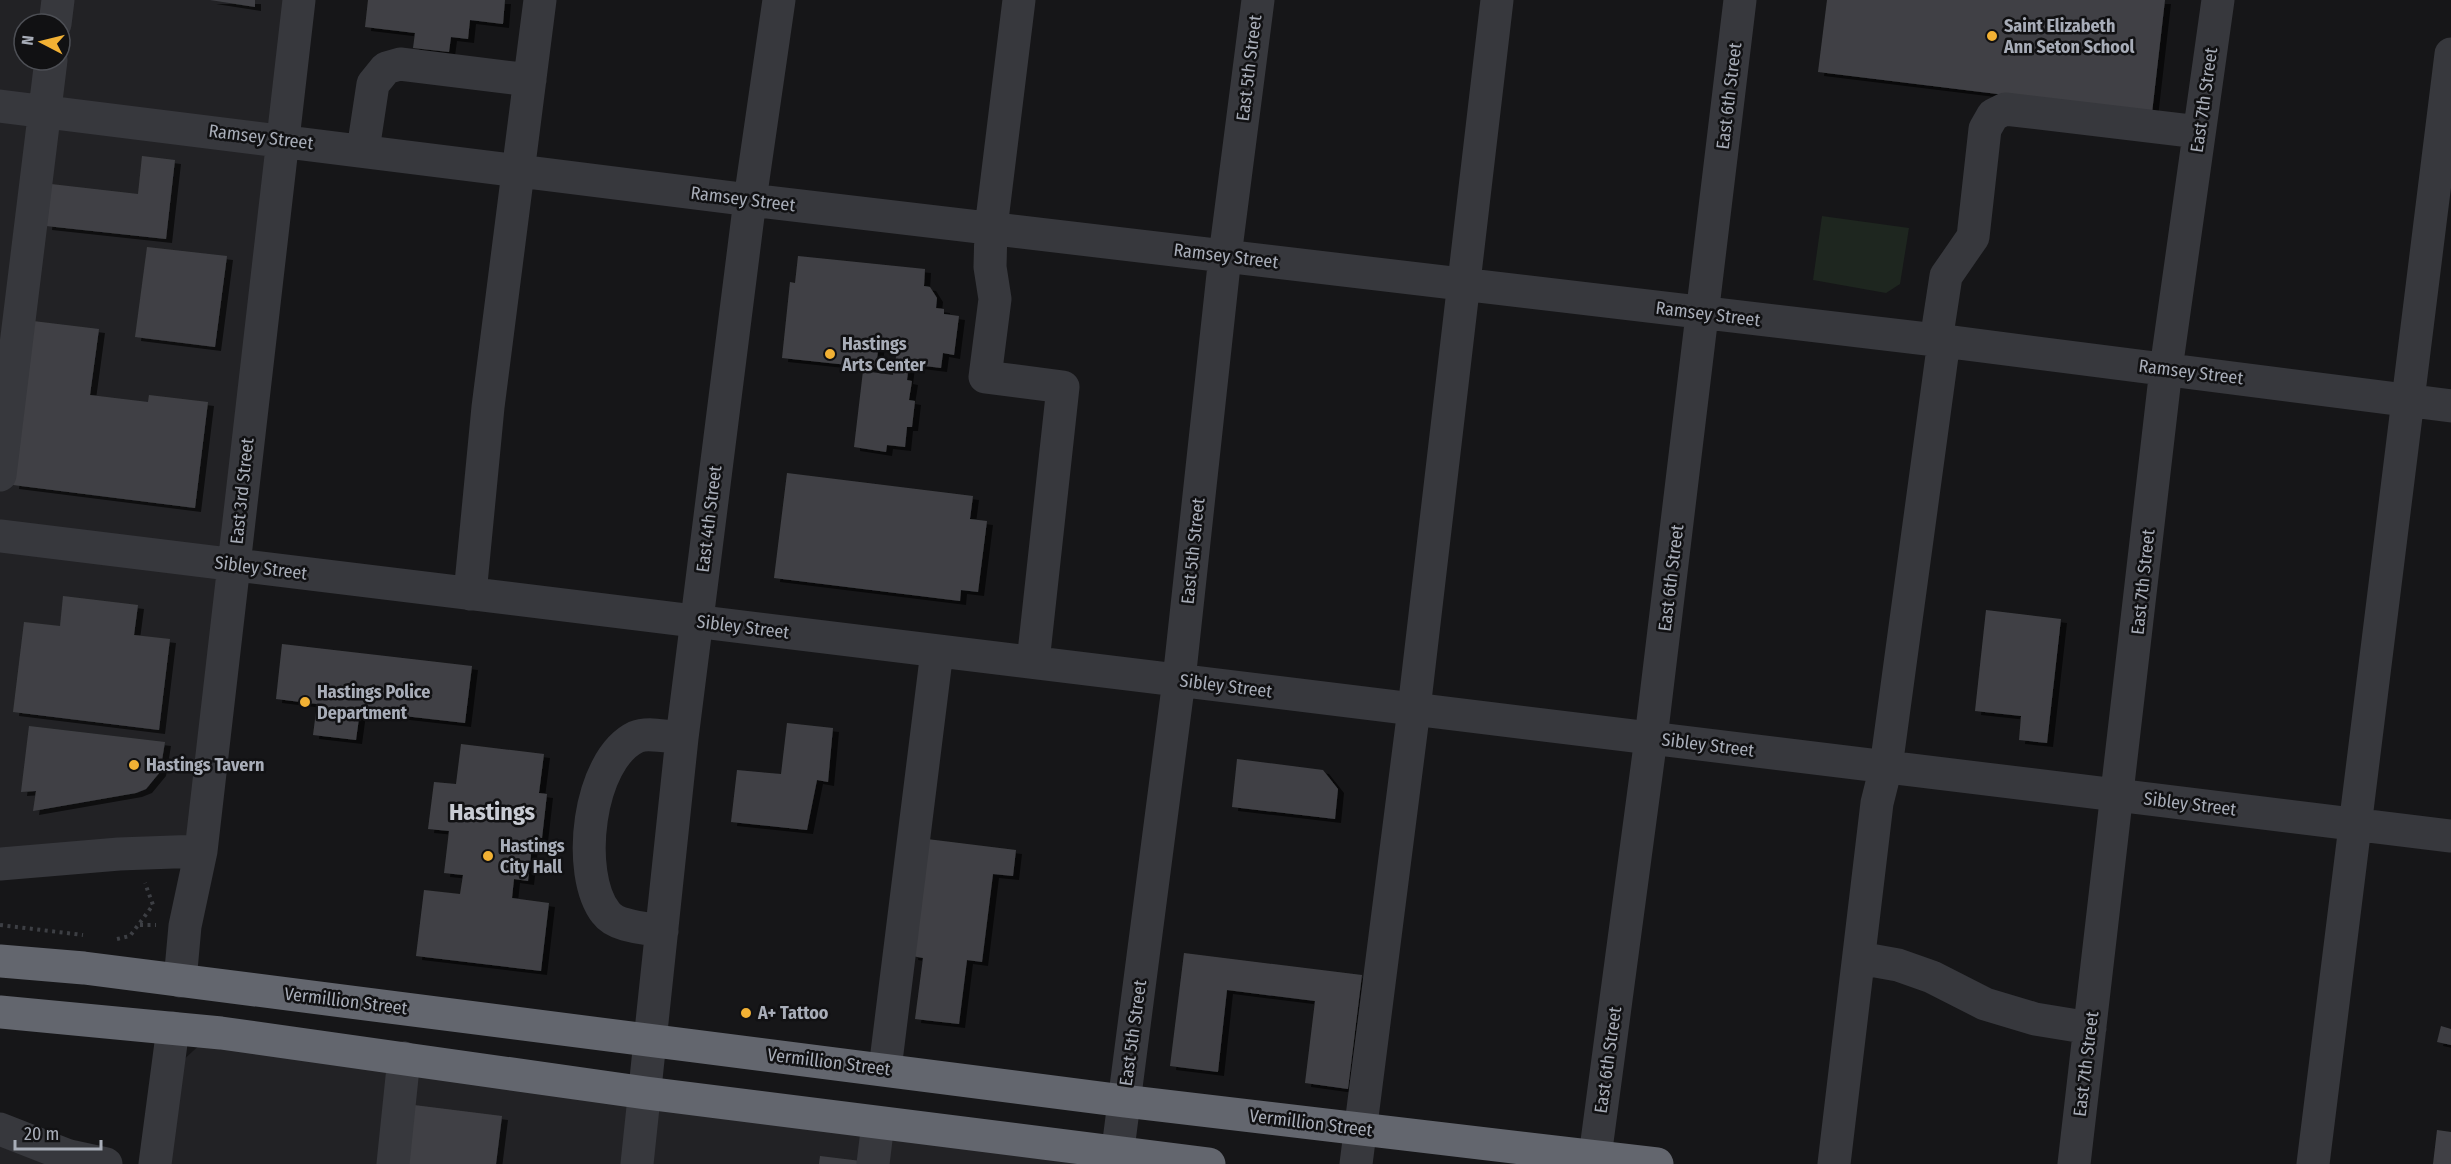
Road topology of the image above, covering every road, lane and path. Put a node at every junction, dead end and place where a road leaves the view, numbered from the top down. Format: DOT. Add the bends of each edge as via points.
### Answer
graph roads {
  1 [pos="299,0"];
  2 [pos="540,0"];
  3 [pos="779,0"];
  4 [pos="1018,0"];
  5 [pos="1258,0"];
  6 [pos="1497,0"];
  7 [pos="1740,0"];
  8 [pos="2218,0"];
  9 [pos="2451,54"];
  10 [pos="50,72"];
  11 [pos="530,80"];
  12 [pos="0,106"];
  13 [pos="45,112"];
  14 [pos="2199,132"];
  15 [pos="282,140"];
  16 [pos="363,150"];
  17 [pos="518,170"];
  18 [pos="750,200"];
  19 [pos="991,228"];
  20 [pos="1225,256"];
  21 [pos="1465,285"];
  22 [pos="1703,314"];
  23 [pos="1940,341"];
  24 [pos="2166,369"];
  25 [pos="2407,400"];
  26 [pos="2451,406"];
  27 [pos="0,476"];
  28 [pos="0,536"];
  29 [pos="233,565"];
  30 [pos="470,594"];
  31 [pos="698,621"];
  32 [pos="937,651"];
  33 [pos="1033,663"];
  34 [pos="1179,680"];
  35 [pos="1414,709"];
  36 [pos="682,738"];
  37 [pos="1652,738"];
  38 [pos="1886,767"];
  39 [pos="2118,795"];
  40 [pos="2355,825"];
  41 [pos="2451,836"];
  42 [pos="201,852"];
  43 [pos="0,864"];
  44 [pos="0,925"];
  45 [pos="139,925"];
  46 [pos="662,931"];
  47 [pos="90,936"];
  48 [pos="110,938"];
  49 [pos="1859,958"];
  50 [pos="0,961"];
  51 [pos="180,981"];
  52 [pos="0,1012"];
  53 [pos="174,1028"];
  54 [pos="2090,1028"];
  55 [pos="650,1040"];
  56 [pos="404,1058"];
  57 [pos="885,1069"];
  58 [pos="646,1093"];
  59 [pos="1124,1101"];
  60 [pos="878,1123"];
  61 [pos="0,1129"];
  62 [pos="1360,1129"];
  63 [pos="1116,1159"];
  64 [pos="1595,1160"];
  65 [pos="106,1164"];
  66 [pos="155,1164"];
  67 [pos="393,1164"];
  68 [pos="637,1164"];
  69 [pos="873,1164"];
  70 [pos="1209,1164"];
  71 [pos="1356,1164"];
  72 [pos="1657,1164"];
  73 [pos="1834,1164"];
  74 [pos="2074,1164"];
  75 [pos="2313,1164"];
  1 -- 15 [label="street, East 3rd Street"];
  2 -- 11 [label="street"];
  3 -- 18 [label="street, East 4th Street"];
  4 -- 19 [label="street"];
  5 -- 20 [label="street, East 5th Street"];
  6 -- 21 [label="street"];
  7 -- 22 [label="street, East 6th Street"];
  8 -- 14 [label="street, East 7th Street"];
  9 -- 25 [label="street"];
  10 -- 13 [label="street"];
  11 -- 16 [label="street" via="400,64 386,68 374,84"];
  11 -- 17 [label="street"];
  12 -- 13 [label="street, Ramsey Street"];
  13 -- 15 [label="street, Ramsey Street"];
  13 -- 27 [label="street"];
  14 -- 23 [label="street" via="2005,109 1992,115 1984,129 1973,237 1946,276"];
  14 -- 24 [label="street, East 7th Street"];
  15 -- 16 [label="street, Ramsey Street"];
  15 -- 29 [label="street, East 3rd Street"];
  16 -- 17 [label="street, Ramsey Street"];
  17 -- 18 [label="street, Ramsey Street"];
  17 -- 30 [label="street" via="488,407"];
  18 -- 19 [label="street, Ramsey Street"];
  18 -- 31 [label="street, East 4th Street"];
  19 -- 20 [label="street, Ramsey Street"];
  19 -- 33 [label="street" via="990,267 995,299 985,376 1063,387"];
  20 -- 21 [label="street, Ramsey Street"];
  20 -- 34 [label="street, East 5th Street"];
  21 -- 22 [label="street, Ramsey Street"];
  21 -- 35 [label="street"];
  22 -- 23 [label="street, Ramsey Street"];
  22 -- 37 [label="street, East 6th Street"];
  23 -- 24 [label="street, Ramsey Street"];
  23 -- 38 [label="street"];
  24 -- 25 [label="street, Ramsey Street"];
  24 -- 39 [label="street, East 7th Street"];
  25 -- 26 [label="street, Ramsey Street"];
  25 -- 40 [label="street"];
  28 -- 29 [label="street, Sibley Street"];
  29 -- 30 [label="street, Sibley Street"];
  29 -- 42 [label="street, East 3rd Street"];
  30 -- 31 [label="street, Sibley Street"];
  31 -- 32 [label="street, Sibley Street"];
  31 -- 36 [label="street, East 4th Street"];
  32 -- 33 [label="street, Sibley Street"];
  32 -- 57 [label="street"];
  33 -- 34 [label="street, Sibley Street"];
  34 -- 35 [label="street, Sibley Street"];
  34 -- 59 [label="street, East 5th Street"];
  35 -- 37 [label="street, Sibley Street"];
  35 -- 62 [label="street"];
  36 -- 46 [label="street, East 4th Street"];
  36 -- 46 [label="street" via="639,735 625,744 611,761 591,813 589,846 596,896 607,915"];
  37 -- 38 [label="street, Sibley Street"];
  37 -- 64 [label="street, East 6th Street"];
  38 -- 39 [label="street, Sibley Street"];
  38 -- 49 [label="street" via="1877,803"];
  39 -- 40 [label="street, Sibley Street"];
  39 -- 54 [label="street, East 7th Street"];
  40 -- 41 [label="street, Sibley Street"];
  40 -- 75 [label="street"];
  42 -- 43 [label="street"];
  42 -- 51 [label="street, East 3rd Street" via="185,926"];
  44 -- 47 [label="path"];
  45 -- 48 [label="path" via="130,936"];
  46 -- 55 [label="street, East 4th Street"];
  49 -- 54 [label="street" via="1898,965 1932,977 1985,1004 2035,1019"];
  49 -- 73 [label="street"];
  50 -- 51 [label="highway, Vermillion Street"];
  51 -- 55 [label="highway, Vermillion Street"];
  52 -- 53 [label="highway"];
  53 -- 56 [label="highway"];
  53 -- 66 [label="street"];
  54 -- 74 [label="street, East 7th Street"];
  55 -- 57 [label="highway, Vermillion Street"];
  55 -- 58 [label="street, East 4th Street"];
  56 -- 58 [label="highway"];
  56 -- 67 [label="street"];
  57 -- 59 [label="highway, Vermillion Street"];
  58 -- 60 [label="highway"];
  58 -- 68 [label="street, East 4th Street"];
  59 -- 62 [label="highway, Vermillion Street"];
  59 -- 63 [label="street, East 5th Street"];
  60 -- 63 [label="highway"];
  60 -- 69 [label="street"];
  61 -- 65 [label="street" via="69,1156"];
  62 -- 64 [label="highway, Vermillion Street"];
  62 -- 71 [label="street"];
  63 -- 70 [label="highway"];
  64 -- 72 [label="highway, Vermillion Street"];
}
